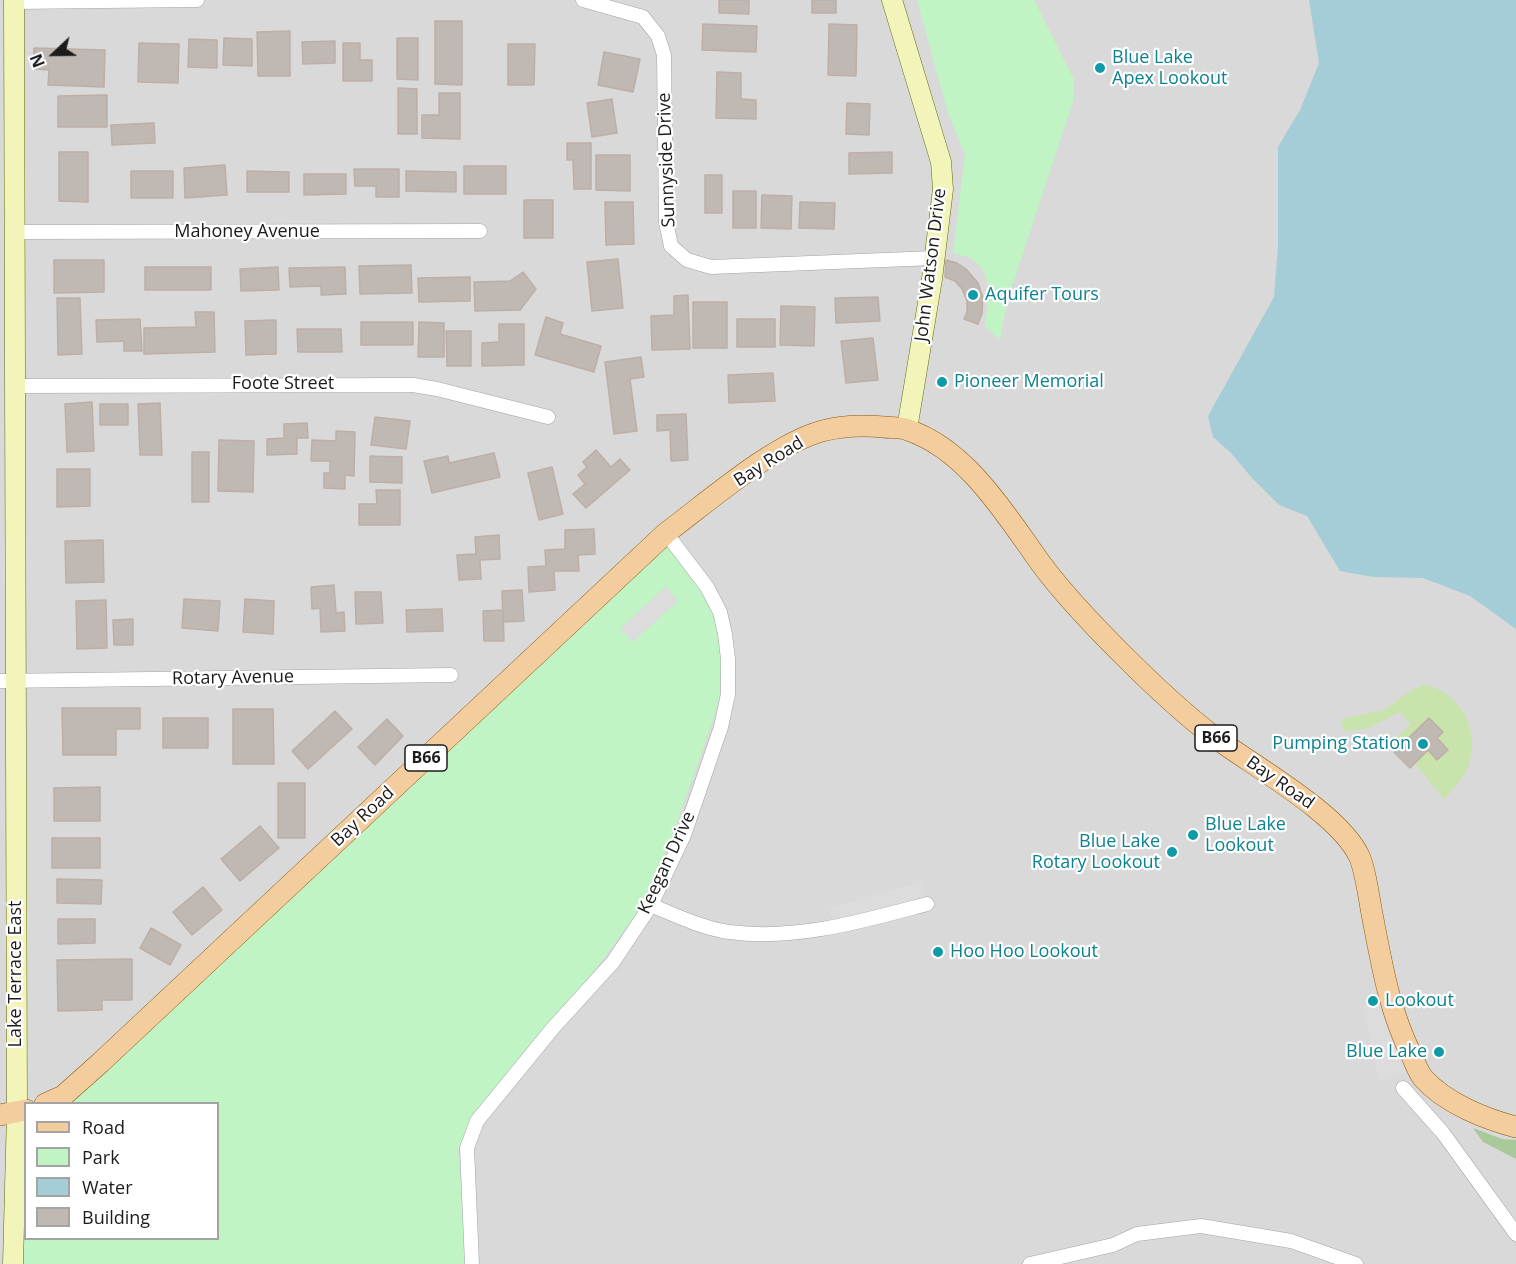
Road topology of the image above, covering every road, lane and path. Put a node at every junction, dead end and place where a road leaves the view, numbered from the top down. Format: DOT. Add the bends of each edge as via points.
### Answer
graph roads {
  1 [pos="197,0"];
  2 [pos="583,0"];
  3 [pos="892,0"];
  4 [pos="10,10"];
  5 [pos="480,231"];
  6 [pos="14,232"];
  7 [pos="934,258"];
  8 [pos="14,386"];
  9 [pos="548,417"];
  10 [pos="907,429"];
  11 [pos="666,533"];
  12 [pos="451,675"];
  13 [pos="7,681"];
  14 [pos="927,904"];
  15 [pos="651,905"];
  16 [pos="1403,1089"];
  17 [pos="50,1102"];
  18 [pos="14,1113"];
  19 [pos="1516,1127"];
  20 [pos="1516,1234"];
  21 [pos="13,1264"];
  22 [pos="472,1264"];
  23 [pos="1030,1264"];
  24 [pos="1356,1264"];
  1 -- 4 [label="street"];
  2 -- 7 [label="street, Sunnyside Drive" via="643,17 658,36 664,56 666,222 671,246 687,260 711,267"];
  3 -- 7 [label="street, John Watson Drive" via="941,162 943,189"];
  4 -- 6 [label="street, Lake Terrace East"];
  5 -- 6 [label="street, Mahoney Avenue"];
  6 -- 8 [label="street, Lake Terrace East"];
  7 -- 10 [label="street, John Watson Drive"];
  8 -- 9 [label="street, Foote Street" via="413,385"];
  8 -- 13 [label="street, Lake Terrace East"];
  10 -- 11 [label="main road, Bay Road / B66" via="865,425 822,431 786,447"];
  10 -- 19 [label="main road, Bay Road / B66" via="959,460 1072,602 1167,697 1346,835 1360,859 1389,996 1422,1077 1466,1109"];
  11 -- 15 [label="street, Keegan Drive" via="707,586 720,612 728,694 721,727 684,835"];
  11 -- 17 [label="main road, Bay Road / B66" via="100,1063 63,1096"];
  12 -- 13 [label="street, Rotary Avenue"];
  13 -- 18 [label="street, Lake Terrace East"];
  14 -- 15 [label="street" via="835,928 774,933 729,932 696,924"];
  15 -- 22 [label="street, Keegan Drive" via="613,962 477,1121 467,1148"];
  16 -- 20 [label="street" via="1443,1133"];
  18 -- 21 [label="street, Lake Terrace East"];
  23 -- 24 [label="street" via="1113,1245 1137,1234 1201,1226 1291,1241"];
}
